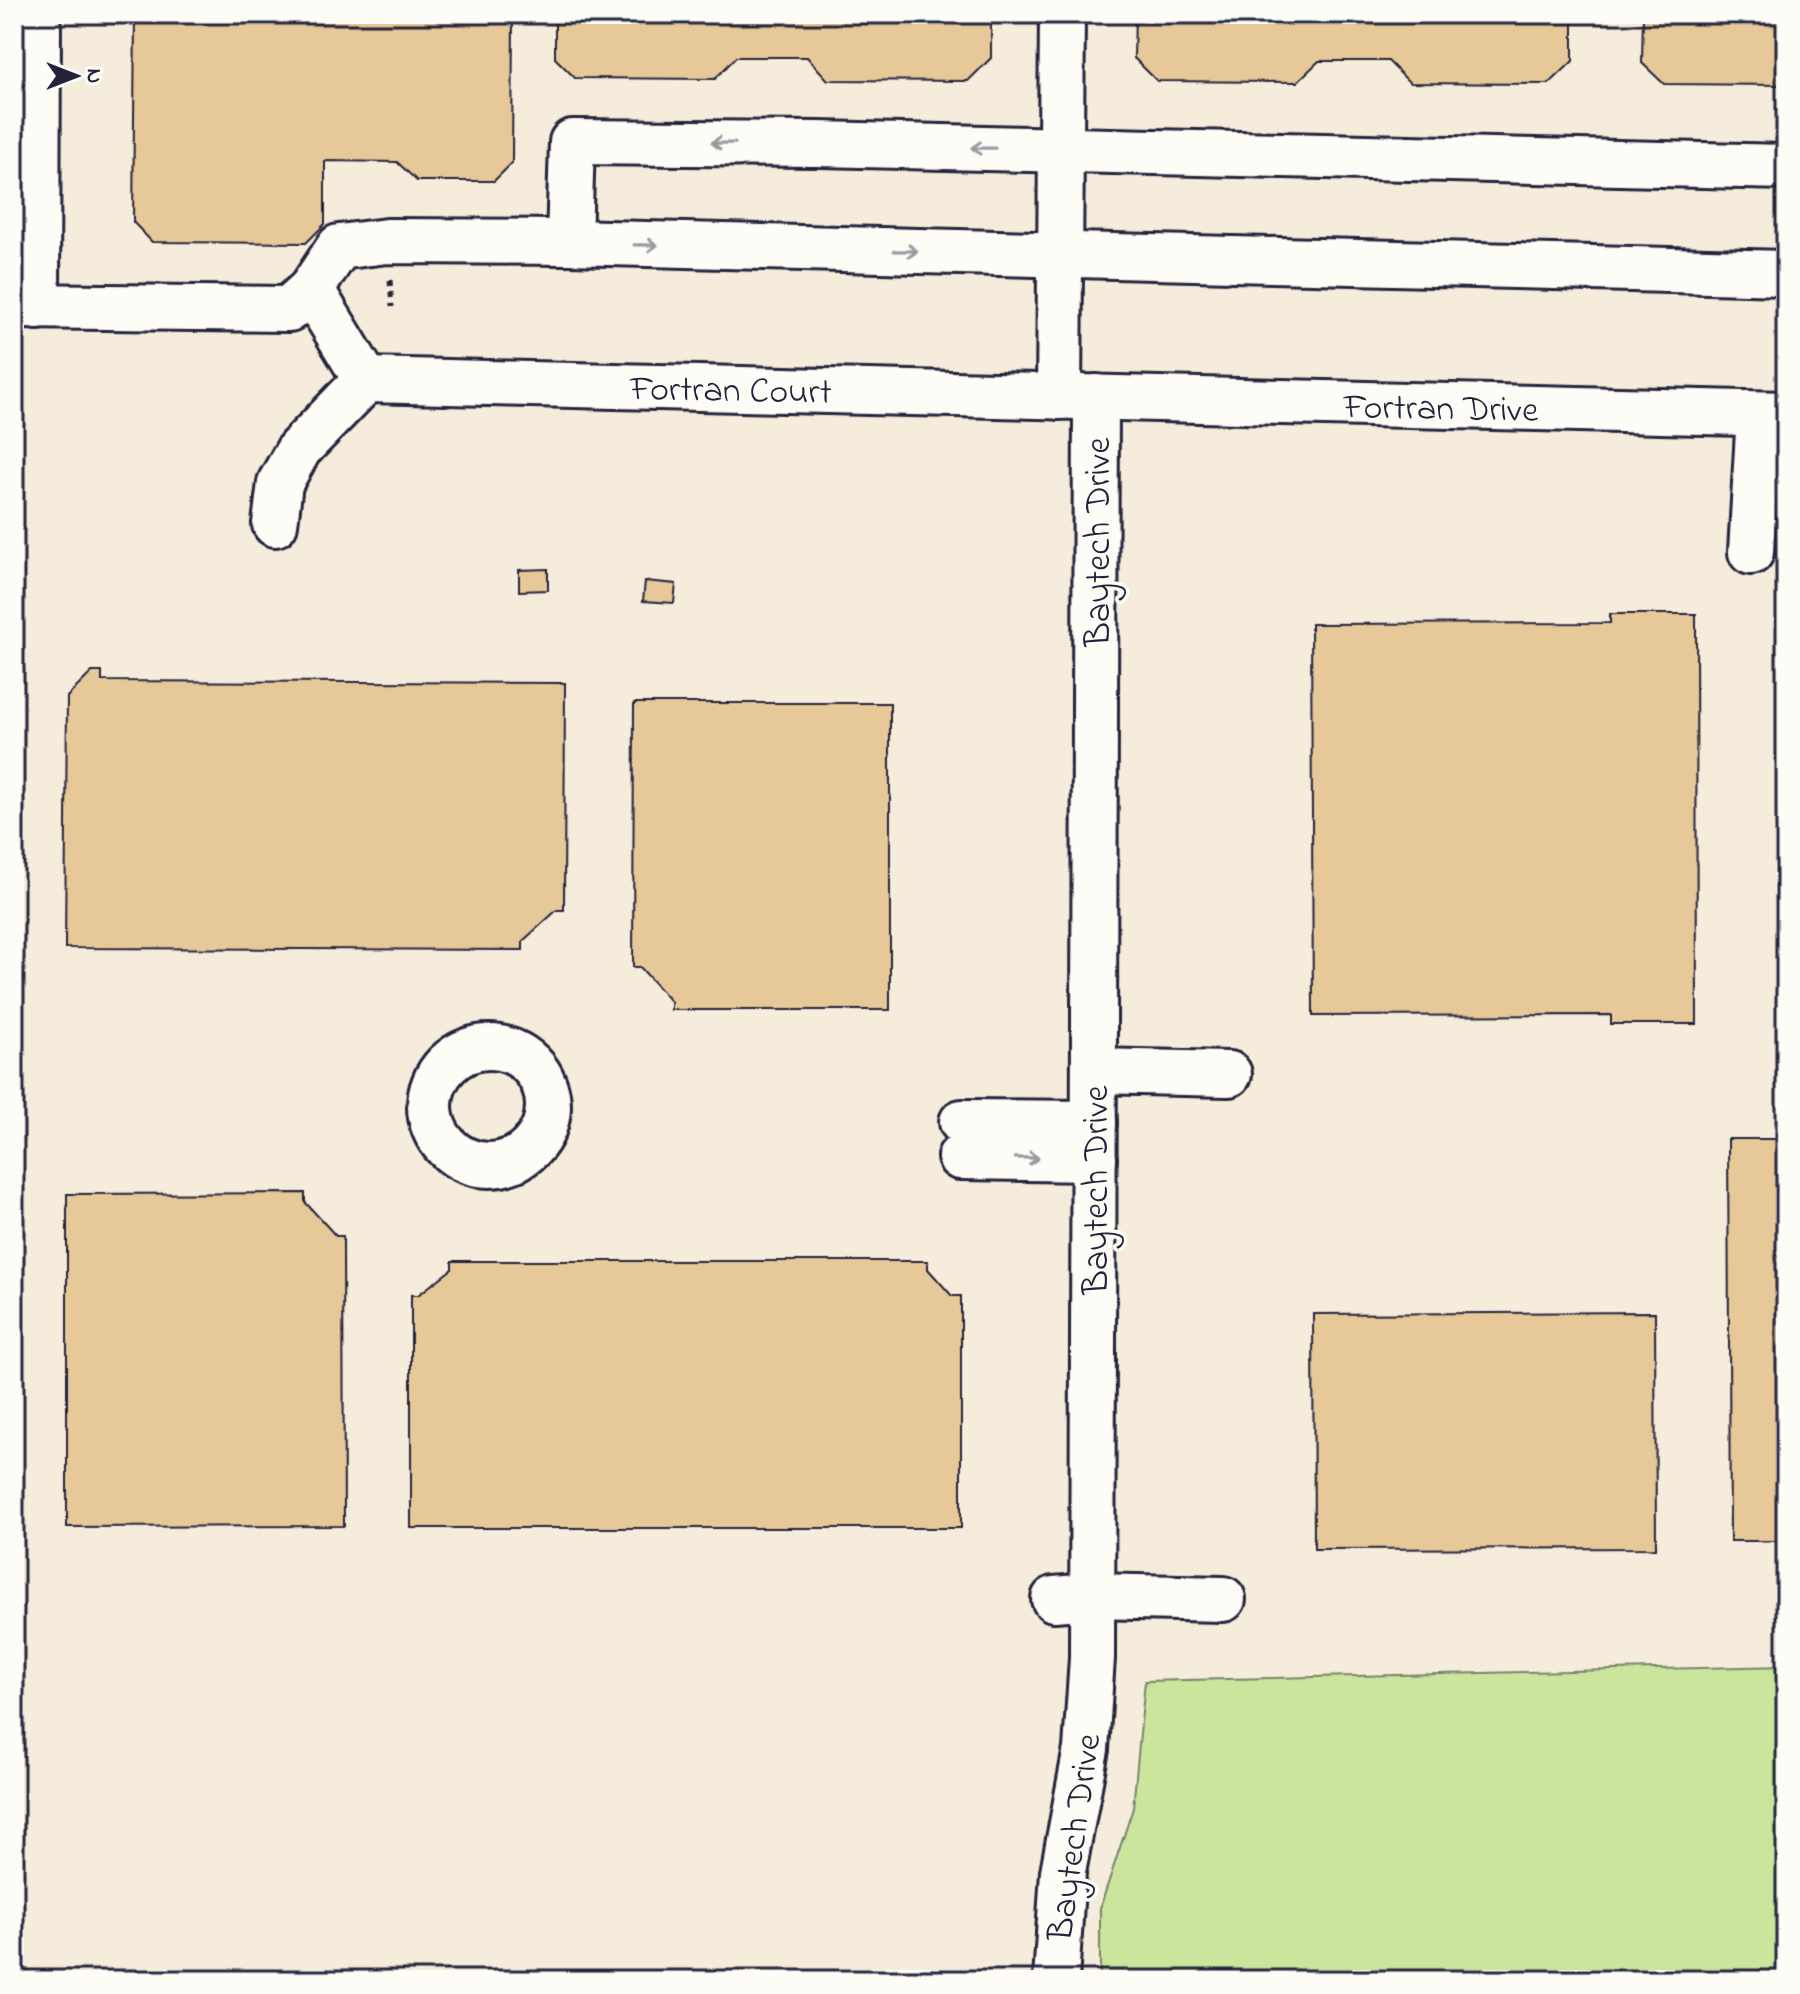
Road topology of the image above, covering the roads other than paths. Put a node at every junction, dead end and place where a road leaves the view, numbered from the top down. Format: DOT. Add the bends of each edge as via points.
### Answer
graph roads {
  1 [pos="38,14"];
  2 [pos="1062,14"];
  3 [pos="1061,150"];
  4 [pos="1786,167"];
  5 [pos="569,242"];
  6 [pos="1060,255"];
  7 [pos="1786,273"];
  8 [pos="311,289"];
  9 [pos="25,306"];
  10 [pos="366,380"];
  11 [pos="1078,397"];
  12 [pos="1772,414"];
  13 [pos="275,524"];
  14 [pos="1751,552"];
  15 [pos="1094,1071"];
  16 [pos="1229,1074"];
  17 [pos="961,1140"];
  18 [pos="1094,1141"];
  19 [pos="1073,1598"];
  20 [pos="1223,1599"];
  21 [pos="1056,1980"];
  1 -- 9 [label="street"];
  2 -- 3 [label="street, Baytech Drive"];
  3 -- 4 [label="street"];
  3 -- 5 [label="street, one-way" via="572,142"];
  3 -- 6 [label="street, Baytech Drive"];
  5 -- 6 [label="street, one-way"];
  5 -- 8 [label="street" via="387,241 339,247"];
  6 -- 7 [label="street"];
  6 -- 11 [label="street, Baytech Drive"];
  8 -- 9 [label="street" via="289,309"];
  8 -- 10 [label="street"];
  10 -- 11 [label="street, Fortran Court"];
  10 -- 13 [label="street" via="299,449 280,483"];
  11 -- 12 [label="street, Fortran Drive"];
  11 -- 15 [label="street, Baytech Drive"];
  12 -- 14 [label="street"];
  15 -- 16 [label="street"];
  15 -- 18 [label="street, Baytech Drive"];
  17 -- 18 [label="street"];
  18 -- 19 [label="street, Baytech Drive"];
  19 -- 20 [label="street"];
  19 -- 21 [label="street, Baytech Drive" via="1092,1658 1086,1749 1063,1872"];
}
